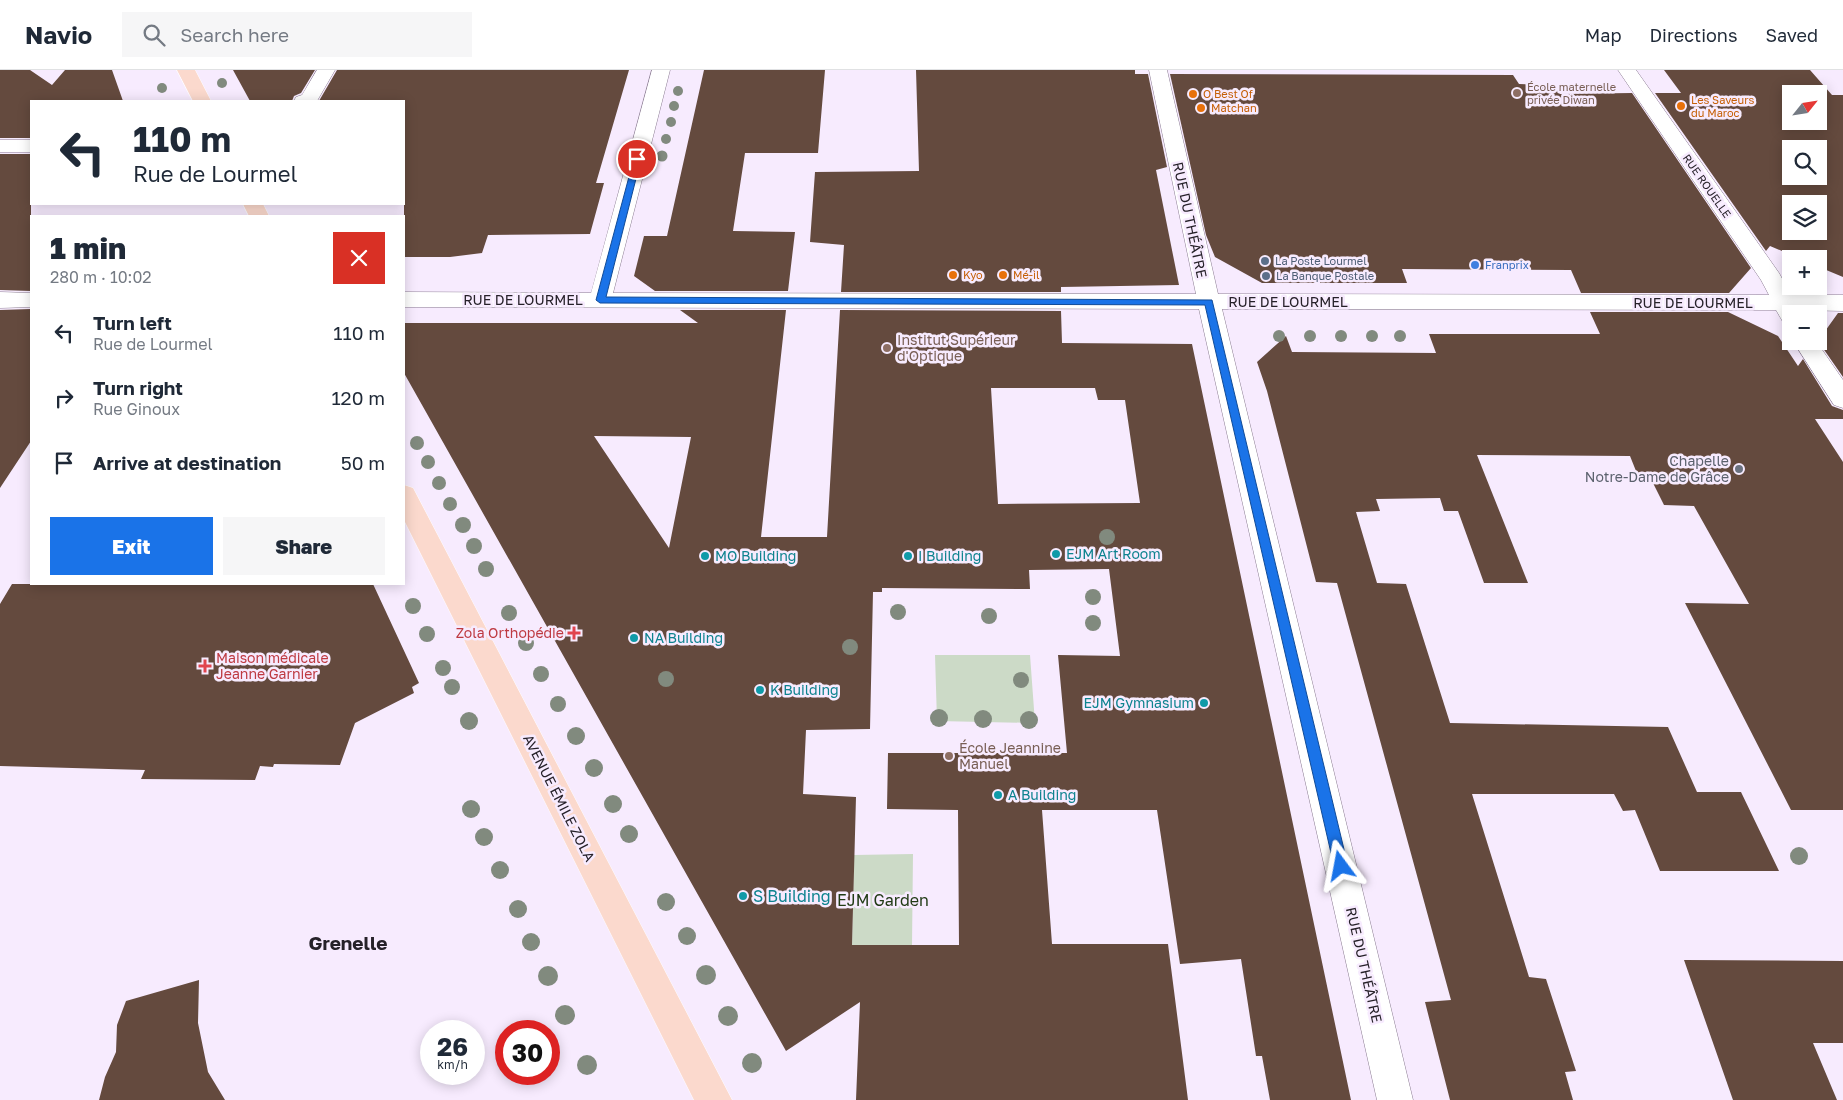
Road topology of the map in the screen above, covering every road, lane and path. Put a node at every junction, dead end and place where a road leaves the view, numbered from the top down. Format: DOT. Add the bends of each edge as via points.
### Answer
graph roads {
  1 [pos="186,70"];
  2 [pos="326,70"];
  3 [pos="661,70"];
  4 [pos="1158,70"];
  5 [pos="1627,70"];
  6 [pos="201,100"];
  7 [pos="306,100"];
  8 [pos="0,146"];
  9 [pos="30,146"];
  10 [pos="0,300"];
  11 [pos="30,300"];
  12 [pos="405,300"];
  13 [pos="600,300"];
  14 [pos="1209,302"];
  15 [pos="1843,303"];
  16 [pos="1785,305"];
  17 [pos="1827,305"];
  18 [pos="1782,311"];
  19 [pos="1810,350"];
  20 [pos="1843,399"];
  21 [pos="405,497"];
  22 [pos="714,1100"];
  23 [pos="1395,1100"];
  1 -- 6 [label="main road"];
  2 -- 7 [label="street"];
  3 -- 13 [label="street"];
  4 -- 14 [label="street, RUE DU THÉÂTRE"];
  5 -- 16 [label="street, RUE ROUELLE" via="1772,278"];
  8 -- 9 [label="street"];
  10 -- 11 [label="street"];
  12 -- 13 [label="street, RUE DE LOURMEL"];
  13 -- 14 [label="street, RUE DE LOURMEL"];
  14 -- 18 [label="street, RUE DE LOURMEL"];
  14 -- 23 [label="street, RUE DU THÉÂTRE"];
  15 -- 17 [label="street, RUE DE LOURMEL"];
  19 -- 20 [label="street"];
  21 -- 22 [label="main road, AVENUE ÉMILE ZOLA"];
}
